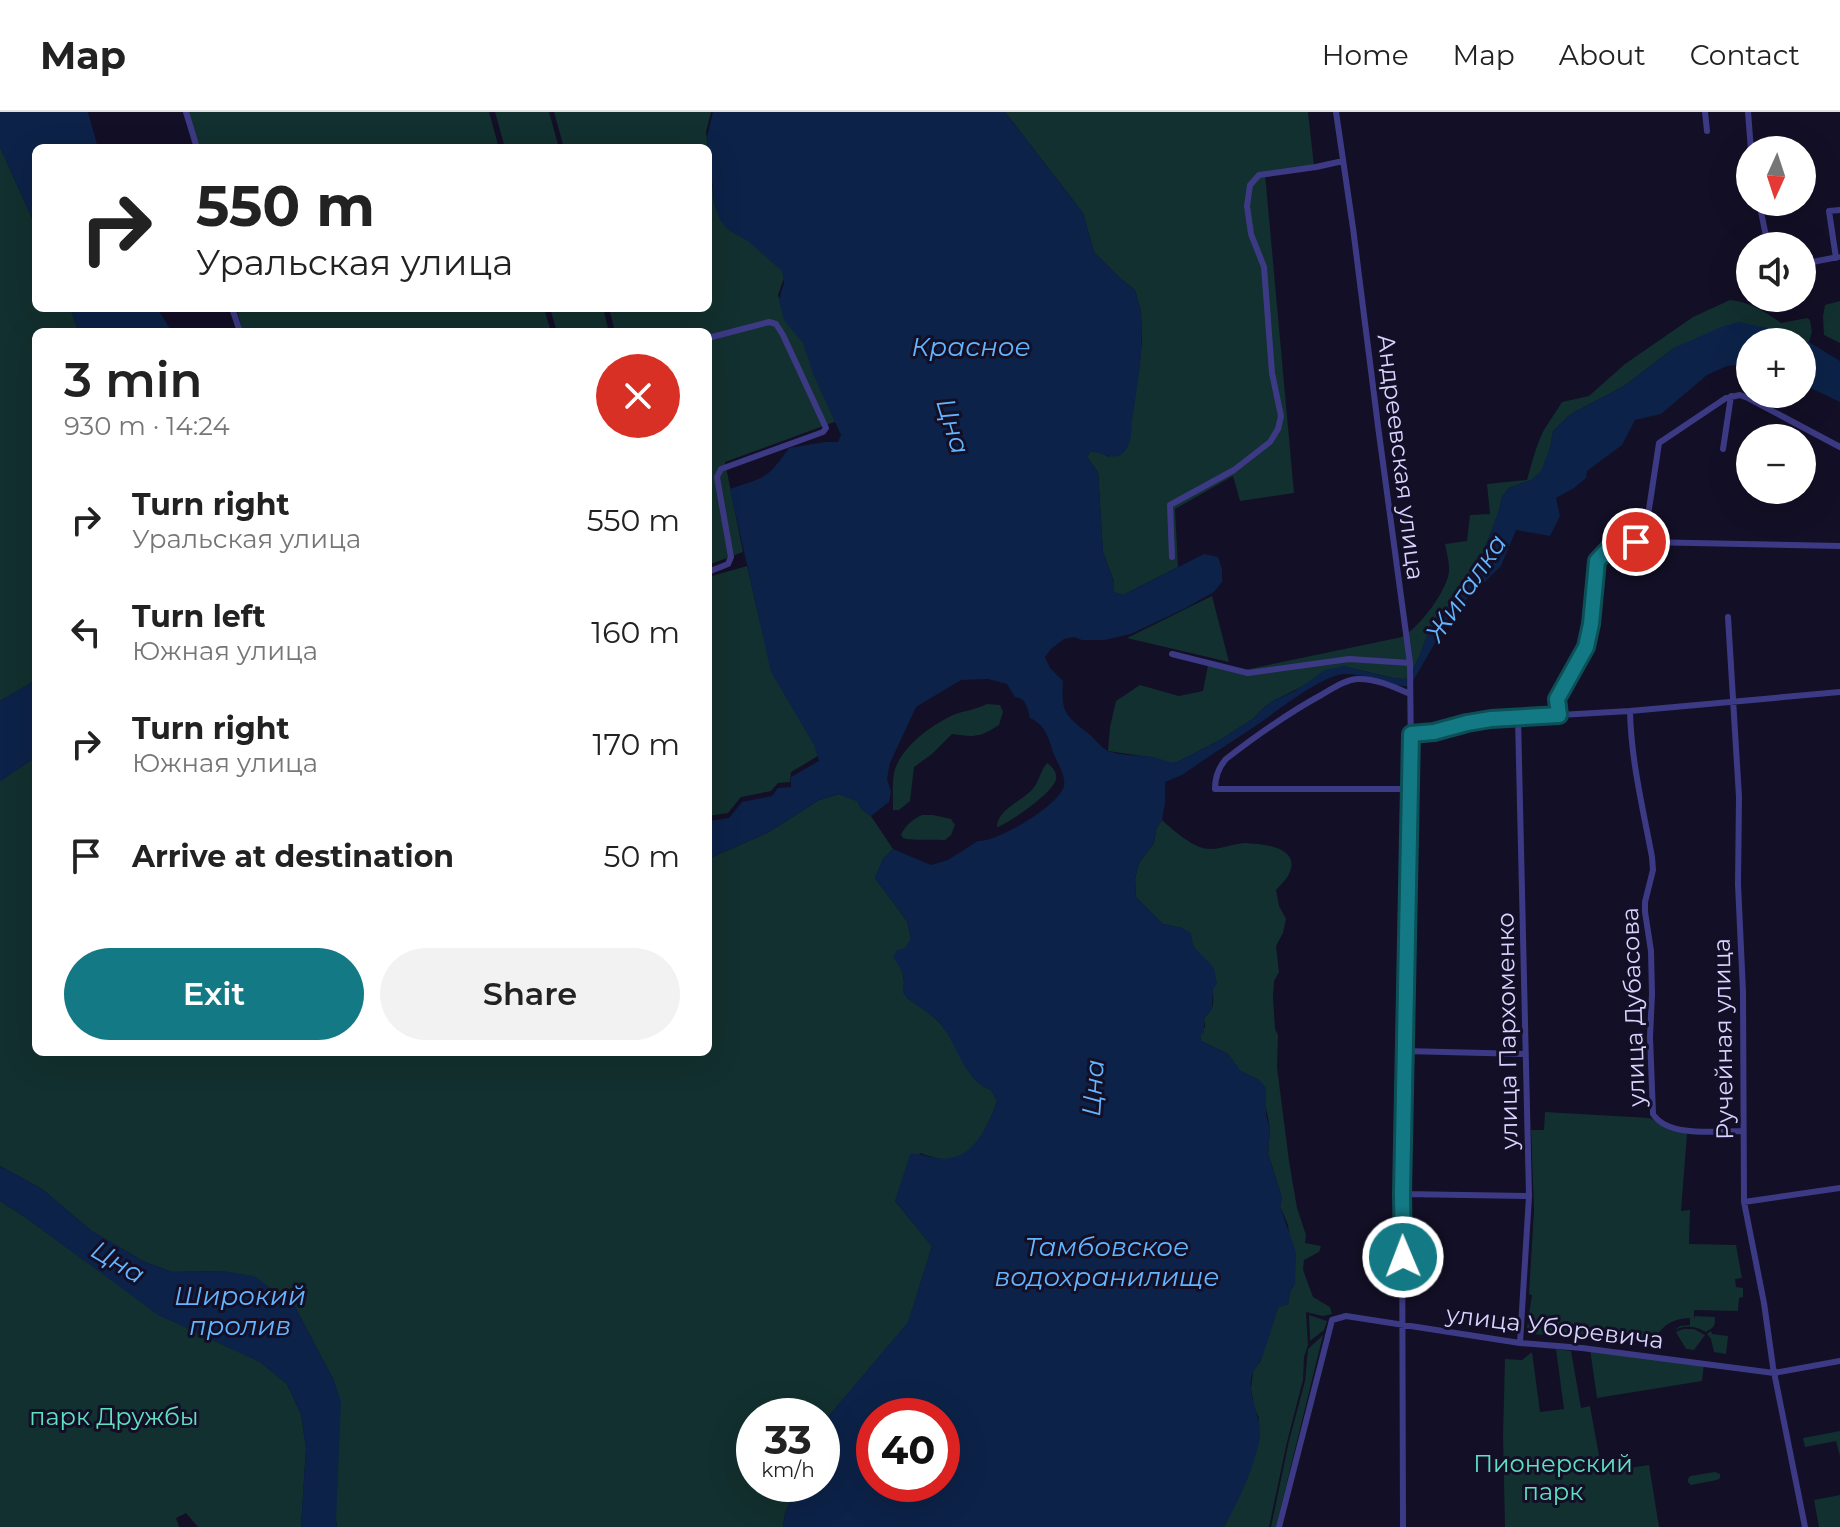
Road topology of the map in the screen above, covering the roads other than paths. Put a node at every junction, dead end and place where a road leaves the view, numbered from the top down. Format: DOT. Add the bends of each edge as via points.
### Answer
graph roads {
  1 [pos="186,112"];
  2 [pos="1336,112"];
  3 [pos="1705,112"];
  4 [pos="1748,112"];
  5 [pos="1707,131"];
  6 [pos="1750,136"];
  7 [pos="196,144"];
  8 [pos="1343,161"];
  9 [pos="1840,210"];
  10 [pos="1838,257"];
  11 [pos="1816,261"];
  12 [pos="712,337"];
  13 [pos="1731,396"];
  14 [pos="1840,447"];
  15 [pos="1723,449"];
  16 [pos="1644,542"];
  17 [pos="1840,546"];
  18 [pos="1172,557"];
  19 [pos="712,570"];
  20 [pos="1728,617"];
  21 [pos="1172,654"];
  22 [pos="1410,663"];
  23 [pos="1410,691"];
  24 [pos="1840,692"];
  25 [pos="1732,702"];
  26 [pos="1630,711"];
  27 [pos="1559,715"];
  28 [pos="1518,718"];
  29 [pos="1411,734"];
  30 [pos="1410,789"];
  31 [pos="1405,1051"];
  32 [pos="1524,1054"];
  33 [pos="1742,1131"];
  34 [pos="1840,1188"];
  35 [pos="1402,1194"];
  36 [pos="1529,1196"];
  37 [pos="1744,1202"];
  38 [pos="1403,1325"];
  39 [pos="1520,1343"];
  40 [pos="1840,1361"];
  41 [pos="1774,1373"];
  42 [pos="1279,1527"];
  43 [pos="1403,1527"];
  44 [pos="1805,1527"];
  1 -- 7 [label="street"];
  2 -- 8 [label="street, Андреевская улица"];
  3 -- 5 [label="street"];
  4 -- 6 [label="street"];
  8 -- 18 [label="street" via="1259,175 1250,185 1247,206 1264,267 1272,373 1281,416 1270,442 1234,470 1170,505"];
  8 -- 22 [label="street, Андреевская улица"];
  9 -- 10 [label="street" via="1829,211"];
  10 -- 11 [label="street"];
  12 -- 19 [label="street" via="776,324 826,428 721,469 717,477 731,560"];
  13 -- 14 [label="street" via="1748,398"];
  13 -- 15 [label="street"];
  13 -- 16 [label="street" via="1659,443"];
  16 -- 17 [label="street"];
  16 -- 27 [label="street" via="1616,544 1597,561 1586,647 1557,699"];
  20 -- 25 [label="street, Ручейная улица"];
  21 -- 22 [label="street" via="1248,673 1349,659"];
  22 -- 23 [label="street, Андреевская улица"];
  23 -- 29 [label="street, Андреевская улица"];
  23 -- 30 [label="street" via="1359,679 1333,688 1226,759 1215,780 1215,789"];
  24 -- 25 [label="street"];
  25 -- 26 [label="street"];
  25 -- 33 [label="street, Ручейная улица" via="1739,797"];
  26 -- 27 [label="street"];
  26 -- 33 [label="street, улица Дубасова" via="1653,870 1645,912 1653,1114 1684,1131"];
  27 -- 28 [label="street"];
  28 -- 29 [label="street"];
  28 -- 32 [label="street, улица Пархоменко"];
  29 -- 30 [label="street, Андреевская улица"];
  30 -- 31 [label="street, Андреевская улица"];
  31 -- 32 [label="street"];
  31 -- 35 [label="street, Андреевская улица"];
  32 -- 36 [label="street, улица Пархоменко"];
  33 -- 37 [label="street, Ручейная улица"];
  34 -- 37 [label="street"];
  35 -- 36 [label="street"];
  35 -- 38 [label="street, Андреевская улица"];
  36 -- 39 [label="street, улица Пархоменко"];
  37 -- 41 [label="street, Ручейная улица"];
  38 -- 39 [label="street, улица Уборевича"];
  38 -- 42 [label="street, улица Уборевича" via="1346,1316 1332,1320"];
  38 -- 43 [label="street, Андреевская улица"];
  39 -- 41 [label="street, улица Уборевича"];
  40 -- 41 [label="street, улица Уборевича"];
  41 -- 44 [label="street, Ручейная улица"];
}
